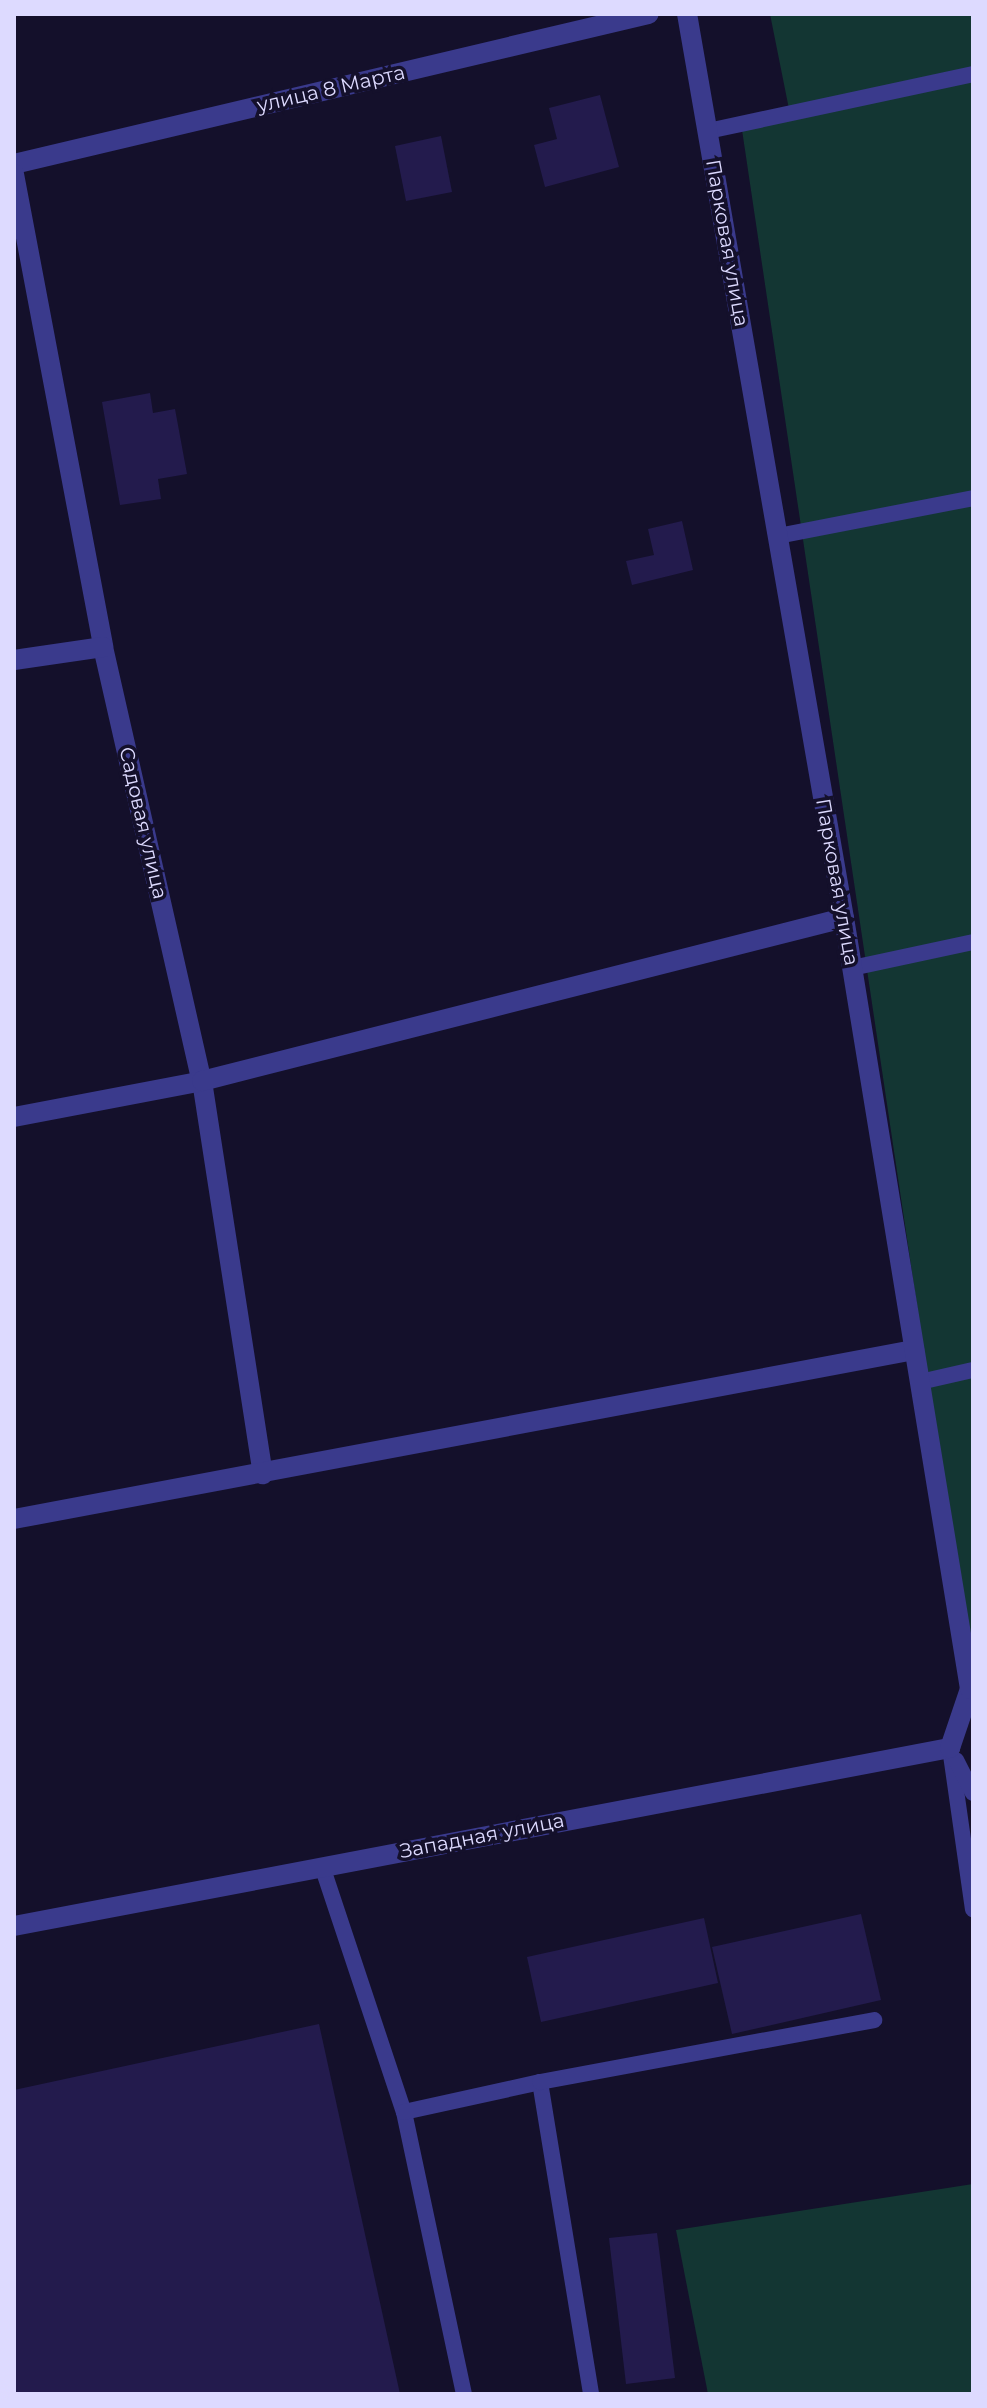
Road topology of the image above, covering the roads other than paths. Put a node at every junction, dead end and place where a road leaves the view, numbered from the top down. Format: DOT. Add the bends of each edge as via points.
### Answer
graph roads {
  1 [pos="648,14"];
  2 [pos="687,14"];
  3 [pos="973,74"];
  4 [pos="708,131"];
  5 [pos="14,164"];
  6 [pos="14,174"];
  7 [pos="973,498"];
  8 [pos="778,536"];
  9 [pos="103,647"];
  10 [pos="14,660"];
  11 [pos="844,918"];
  12 [pos="973,942"];
  13 [pos="852,968"];
  14 [pos="202,1081"];
  15 [pos="14,1117"];
  16 [pos="914,1350"];
  17 [pos="973,1370"];
  18 [pos="920,1382"];
  19 [pos="263,1474"];
  20 [pos="14,1519"];
  21 [pos="950,1748"];
  22 [pos="973,1793"];
  23 [pos="322,1866"];
  24 [pos="973,1909"];
  25 [pos="14,1926"];
  26 [pos="874,2020"];
  27 [pos="540,2082"];
  28 [pos="404,2112"];
  29 [pos="464,2394"];
  30 [pos="591,2394"];
  1 -- 5 [label="street, улица 8 Марта"];
  2 -- 4 [label="street, Парковая улица"];
  3 -- 4 [label="lane"];
  4 -- 8 [label="street, Парковая улица"];
  6 -- 9 [label="street, Садовая улица"];
  7 -- 8 [label="lane"];
  8 -- 11 [label="street, Парковая улица"];
  9 -- 10 [label="street"];
  9 -- 14 [label="street, Садовая улица"];
  11 -- 13 [label="street, Парковая улица"];
  11 -- 14 [label="street"];
  12 -- 13 [label="lane"];
  13 -- 16 [label="street, Парковая улица"];
  14 -- 15 [label="street"];
  14 -- 19 [label="street, Садовая улица"];
  16 -- 18 [label="street, Парковая улица"];
  16 -- 19 [label="street"];
  17 -- 18 [label="lane"];
  18 -- 21 [label="street, Парковая улица" via="970,1689"];
  19 -- 20 [label="street"];
  21 -- 22 [label="lane"];
  21 -- 23 [label="street, Западная улица"];
  21 -- 24 [label="lane"];
  23 -- 25 [label="street, Западная улица"];
  23 -- 28 [label="lane"];
  26 -- 27 [label="lane"];
  27 -- 28 [label="lane"];
  27 -- 30 [label="lane"];
  28 -- 29 [label="lane"];
}
